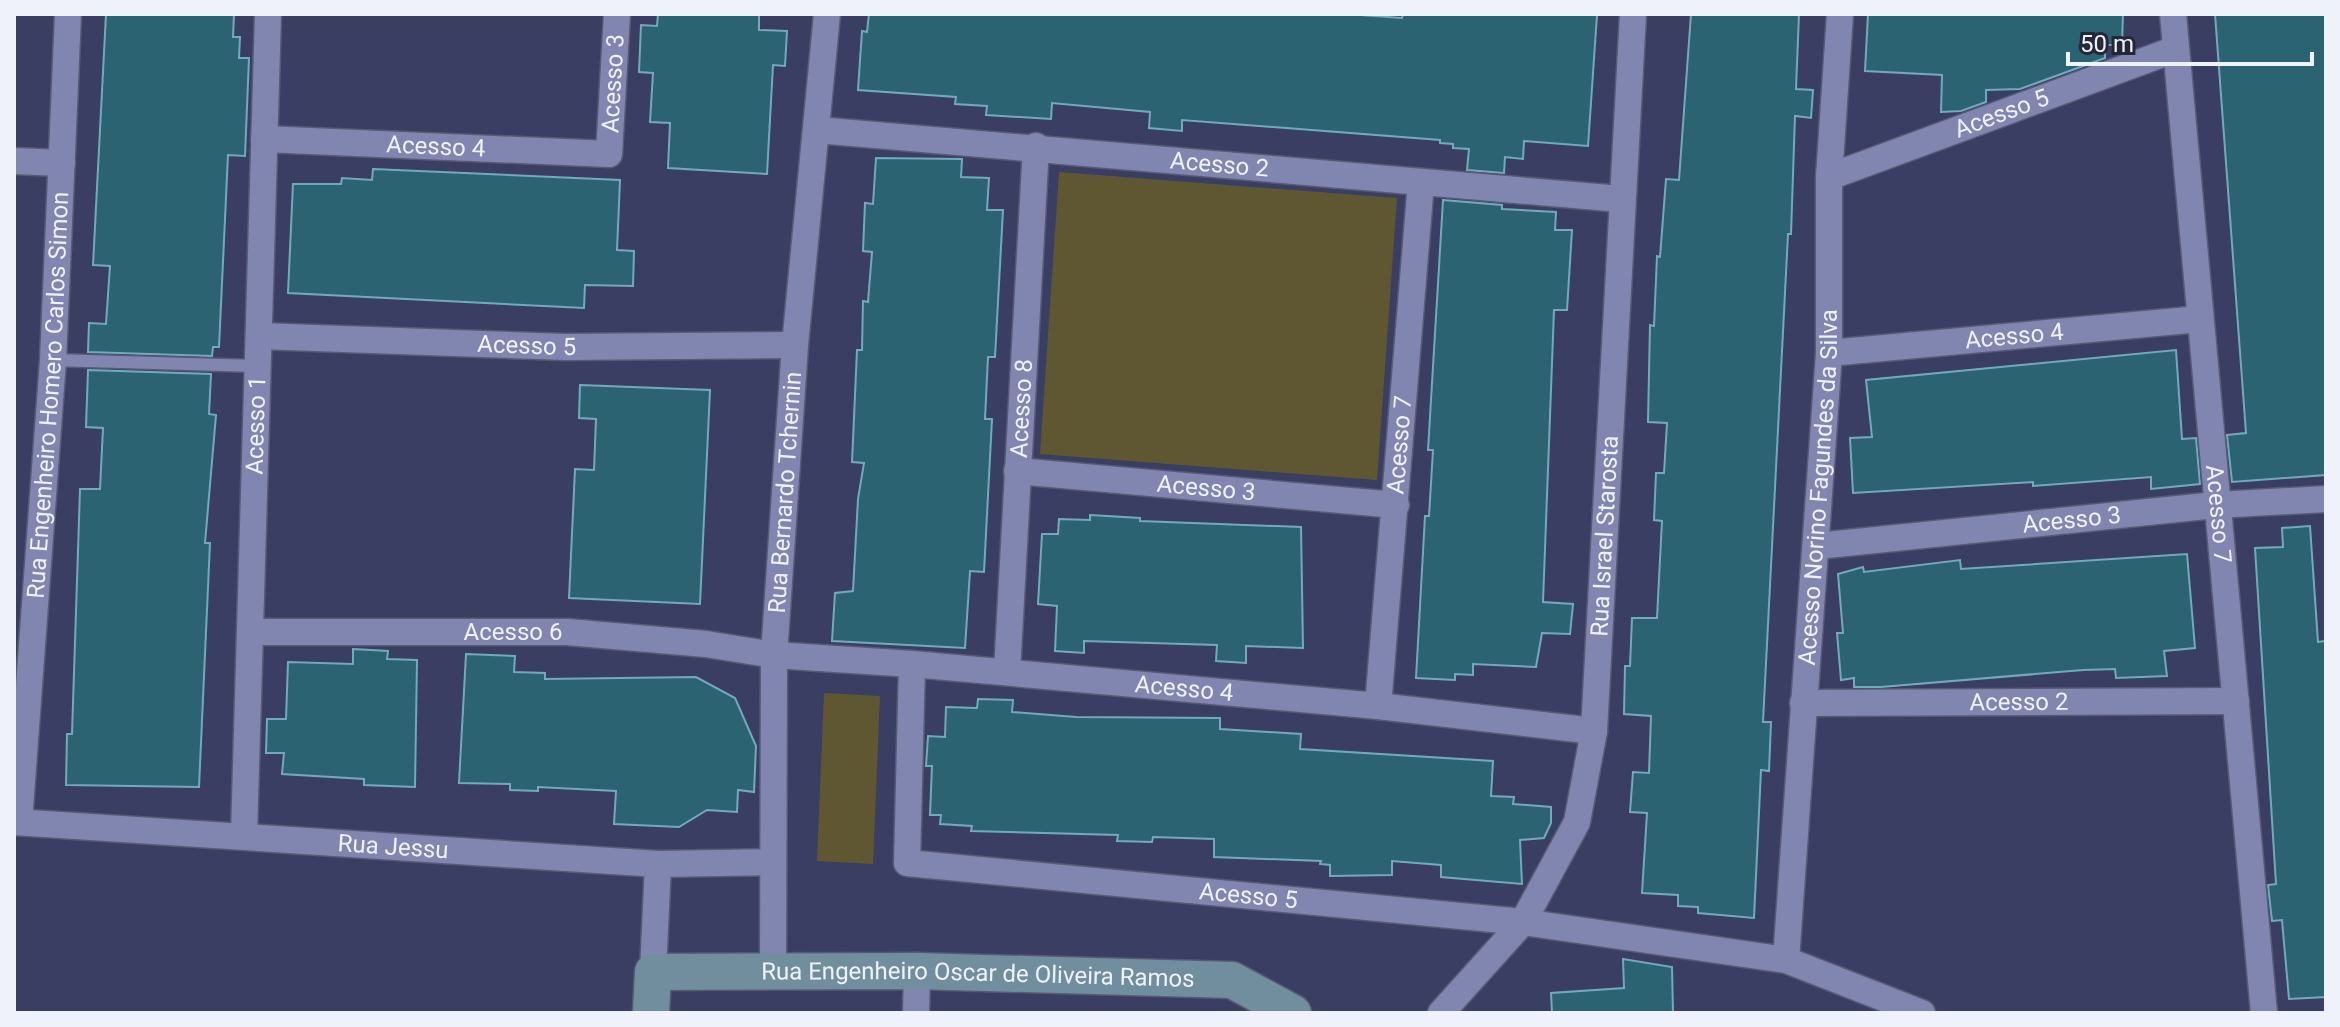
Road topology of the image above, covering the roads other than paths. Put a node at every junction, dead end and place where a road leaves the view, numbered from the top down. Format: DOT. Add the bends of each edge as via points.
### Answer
graph roads {
  1 [pos="68,14"];
  2 [pos="268,14"];
  3 [pos="617,14"];
  4 [pos="827,14"];
  5 [pos="1633,14"];
  6 [pos="1840,14"];
  7 [pos="2173,14"];
  8 [pos="2176,49"];
  9 [pos="817,130"];
  10 [pos="264,139"];
  11 [pos="1036,146"];
  12 [pos="609,154"];
  13 [pos="14,161"];
  14 [pos="62,163"];
  15 [pos="1829,177"];
  16 [pos="1421,182"];
  17 [pos="1621,199"];
  18 [pos="2200,319"];
  19 [pos="259,336"];
  20 [pos="795,345"];
  21 [pos="1829,353"];
  22 [pos="53,360"];
  23 [pos="258,366"];
  24 [pos="1017,471"];
  25 [pos="2326,499"];
  26 [pos="1396,505"];
  27 [pos="2216,505"];
  28 [pos="1817,546"];
  29 [pos="251,632"];
  30 [pos="774,655"];
  31 [pos="912,664"];
  32 [pos="1007,672"];
  33 [pos="2236,701"];
  34 [pos="1803,703"];
  35 [pos="1378,706"];
  36 [pos="1594,731"];
  37 [pos="16,822"];
  38 [pos="244,835"];
  39 [pos="773,862"];
  40 [pos="658,864"];
  41 [pos="1523,922"];
  42 [pos="1786,960"];
  43 [pos="917,971"];
  44 [pos="653,972"];
  45 [pos="773,972"];
  46 [pos="651,1013"];
  47 [pos="916,1013"];
  48 [pos="1293,1013"];
  49 [pos="1441,1013"];
  50 [pos="1922,1013"];
  51 [pos="2264,1013"];
  1 -- 14 [label="street, Rua Engenheiro Homero Carlos Simon"];
  2 -- 10 [label="street, Acesso 1"];
  3 -- 12 [label="street, Acesso 3"];
  4 -- 9 [label="street, Rua Bernardo Tchernin"];
  5 -- 17 [label="street, Rua Israel Starosta"];
  6 -- 15 [label="street, Acesso Norino Fagundes da Silva"];
  7 -- 8 [label="street, Acesso 7"];
  8 -- 15 [label="street, Acesso 5"];
  8 -- 18 [label="street, Acesso 7"];
  9 -- 11 [label="street, Acesso 2"];
  9 -- 20 [label="street, Rua Bernardo Tchernin"];
  10 -- 12 [label="street, Acesso 4"];
  10 -- 19 [label="street, Acesso 1"];
  11 -- 16 [label="street, Acesso 2"];
  11 -- 24 [label="street, Acesso 8"];
  13 -- 14 [label="street"];
  14 -- 22 [label="street, Rua Engenheiro Homero Carlos Simon"];
  15 -- 21 [label="street, Acesso Norino Fagundes da Silva"];
  16 -- 17 [label="street, Acesso 2"];
  16 -- 26 [label="street, Acesso 7"];
  17 -- 36 [label="street, Rua Israel Starosta"];
  18 -- 21 [label="street, Acesso 4"];
  18 -- 27 [label="street, Acesso 7"];
  19 -- 20 [label="street, Acesso 5" via="565,347"];
  19 -- 23 [label="street, Acesso 1"];
  20 -- 30 [label="street, Rua Bernardo Tchernin"];
  21 -- 28 [label="street, Acesso Norino Fagundes da Silva"];
  22 -- 23 [label="lane"];
  22 -- 37 [label="street, Rua Engenheiro Homero Carlos Simon"];
  23 -- 29 [label="street, Acesso 1"];
  24 -- 26 [label="street, Acesso 3"];
  24 -- 32 [label="street, Acesso 8"];
  25 -- 27 [label="street, Acesso 3"];
  26 -- 35 [label="street, Acesso 7"];
  27 -- 28 [label="street, Acesso 3"];
  27 -- 33 [label="street, Acesso 7"];
  28 -- 34 [label="street, Acesso Norino Fagundes da Silva"];
  29 -- 30 [label="street, Acesso 6" via="567,632"];
  29 -- 38 [label="street, Acesso 1"];
  30 -- 31 [label="street, Acesso 4"];
  30 -- 39 [label="street, Rua Bernardo Tchernin"];
  31 -- 32 [label="street, Acesso 4"];
  31 -- 41 [label="street, Acesso 5" via="907,863"];
  32 -- 35 [label="street, Acesso 4"];
  33 -- 34 [label="street, Acesso 2"];
  33 -- 51 [label="street, Acesso 7"];
  34 -- 42 [label="street, Acesso Norino Fagundes da Silva"];
  35 -- 36 [label="street, Acesso 4"];
  36 -- 41 [label="street, Rua Israel Starosta" via="1577,822"];
  37 -- 38 [label="street, Rua Jessu"];
  38 -- 40 [label="street, Rua Jessu"];
  39 -- 40 [label="street, Rua Jessu"];
  39 -- 45 [label="street, Rua Bernardo Tchernin"];
  40 -- 44 [label="street"];
  41 -- 42 [label="street, Acesso 5"];
  41 -- 49 [label="street, Rua Israel Starosta"];
  42 -- 50 [label="street"];
  43 -- 45 [label="street, Rua Engenheiro Oscar de Oliveira Ramos"];
  43 -- 47 [label="street"];
  43 -- 48 [label="street, Rua Engenheiro Oscar de Oliveira Ramos" via="1232,980"];
  44 -- 45 [label="street, Rua Engenheiro Oscar de Oliveira Ramos"];
  44 -- 46 [label="street"];
}
